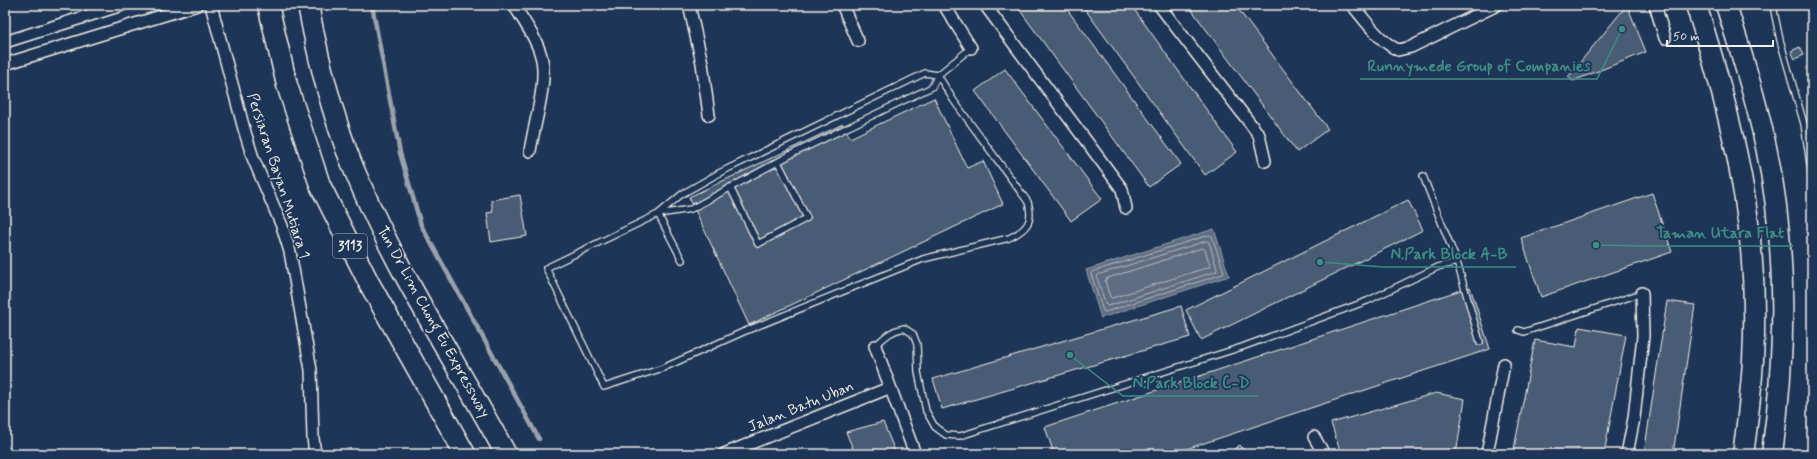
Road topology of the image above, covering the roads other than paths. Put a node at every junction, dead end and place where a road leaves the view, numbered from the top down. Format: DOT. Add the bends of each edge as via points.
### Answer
graph roads {
  1 [pos="122,5"];
  2 [pos="197,5"];
  3 [pos="210,5"];
  4 [pos="268,5"];
  5 [pos="308,5"];
  6 [pos="514,5"];
  7 [pos="689,5"];
  8 [pos="842,5"];
  9 [pos="944,5"];
  10 [pos="985,5"];
  11 [pos="1159,5"];
  12 [pos="1352,5"];
  13 [pos="1497,5"];
  14 [pos="1655,5"];
  15 [pos="1696,5"];
  16 [pos="1726,5"];
  17 [pos="1776,5"];
  18 [pos="1665,38"];
  19 [pos="858,41"];
  20 [pos="5,42"];
  21 [pos="971,48"];
  22 [pos="5,64"];
  23 [pos="938,75"];
  24 [pos="709,115"];
  25 [pos="530,151"];
  26 [pos="1265,160"];
  27 [pos="778,162"];
  28 [pos="1423,176"];
  29 [pos="1812,177"];
  30 [pos="730,187"];
  31 [pos="1126,208"];
  32 [pos="658,214"];
  33 [pos="682,260"];
  34 [pos="1457,262"];
  35 [pos="1642,292"];
  36 [pos="1518,330"];
  37 [pos="1480,342"];
  38 [pos="875,346"];
  39 [pos="1504,364"];
  40 [pos="889,388"];
  41 [pos="1314,437"];
  42 [pos="5,449"];
  43 [pos="8,454"];
  44 [pos="315,454"];
  45 [pos="465,454"];
  46 [pos="506,454"];
  47 [pos="724,454"];
  48 [pos="915,454"];
  49 [pos="1324,454"];
  50 [pos="1487,454"];
  51 [pos="1627,454"];
  52 [pos="1743,454"];
  53 [pos="1772,454"];
  1 -- 20 [label="street"];
  2 -- 22 [label="street"];
  3 -- 44 [label="street, Persiaran Bayan Mutiara 1" via="253,158 282,226 290,252 311,370"];
  4 -- 45 [label="highway, 3113" via="287,85 320,185 369,283"];
  5 -- 46 [label="highway, Tun Dr Lim Chong Eu Expressway / 3113" via="316,46 336,116 361,187 402,271"];
  6 -- 25 [label="street" via="534,39 542,59 544,75"];
  7 -- 24 [label="street" via="702,63"];
  8 -- 19 [label="street"];
  9 -- 21 [label="street"];
  10 -- 31 [label="street" via="1122,189"];
  11 -- 26 [label="street" via="1259,135"];
  12 -- 13 [label="street" via="1383,40 1398,50 1411,47"];
  14 -- 18 [label="street"];
  15 -- 52 [label="highway" via="1719,78 1747,204 1755,331"];
  16 -- 53 [label="highway" via="1766,147 1782,257 1780,388"];
  17 -- 29 [label="lane" via="1774,11 1780,40 1804,124"];
  21 -- 23 [label="lane"];
  23 -- 27 [label="lane" via="932,87"];
  23 -- 32 [label="lane" via="925,74 721,172 682,194"];
  23 -- 32 [label="lane" via="954,102 1028,202 1031,212 1029,222 1022,232 1009,238 923,259 743,332 663,368 604,387 546,268"];
  27 -- 30 [label="lane"];
  27 -- 30 [label="lane" via="807,218 758,244"];
  28 -- 34 [label="lane"];
  30 -- 32 [label="lane" via="691,209"];
  32 -- 33 [label="lane"];
  34 -- 37 [label="lane"];
  34 -- 38 [label="lane" via="1438,267 1367,301 1242,346 960,436 946,435 935,427 926,411 918,372 917,344 913,334 904,328 894,330"];
  35 -- 36 [label="lane" via="1524,332"];
  35 -- 51 [label="street" via="1643,336 1634,418"];
  38 -- 40 [label="street"];
  39 -- 50 [label="street"];
  40 -- 47 [label="street, Jalan Batu Uban"];
  40 -- 48 [label="street"];
  41 -- 49 [label="street"];
  42 -- 43 [label="lane"];
}
